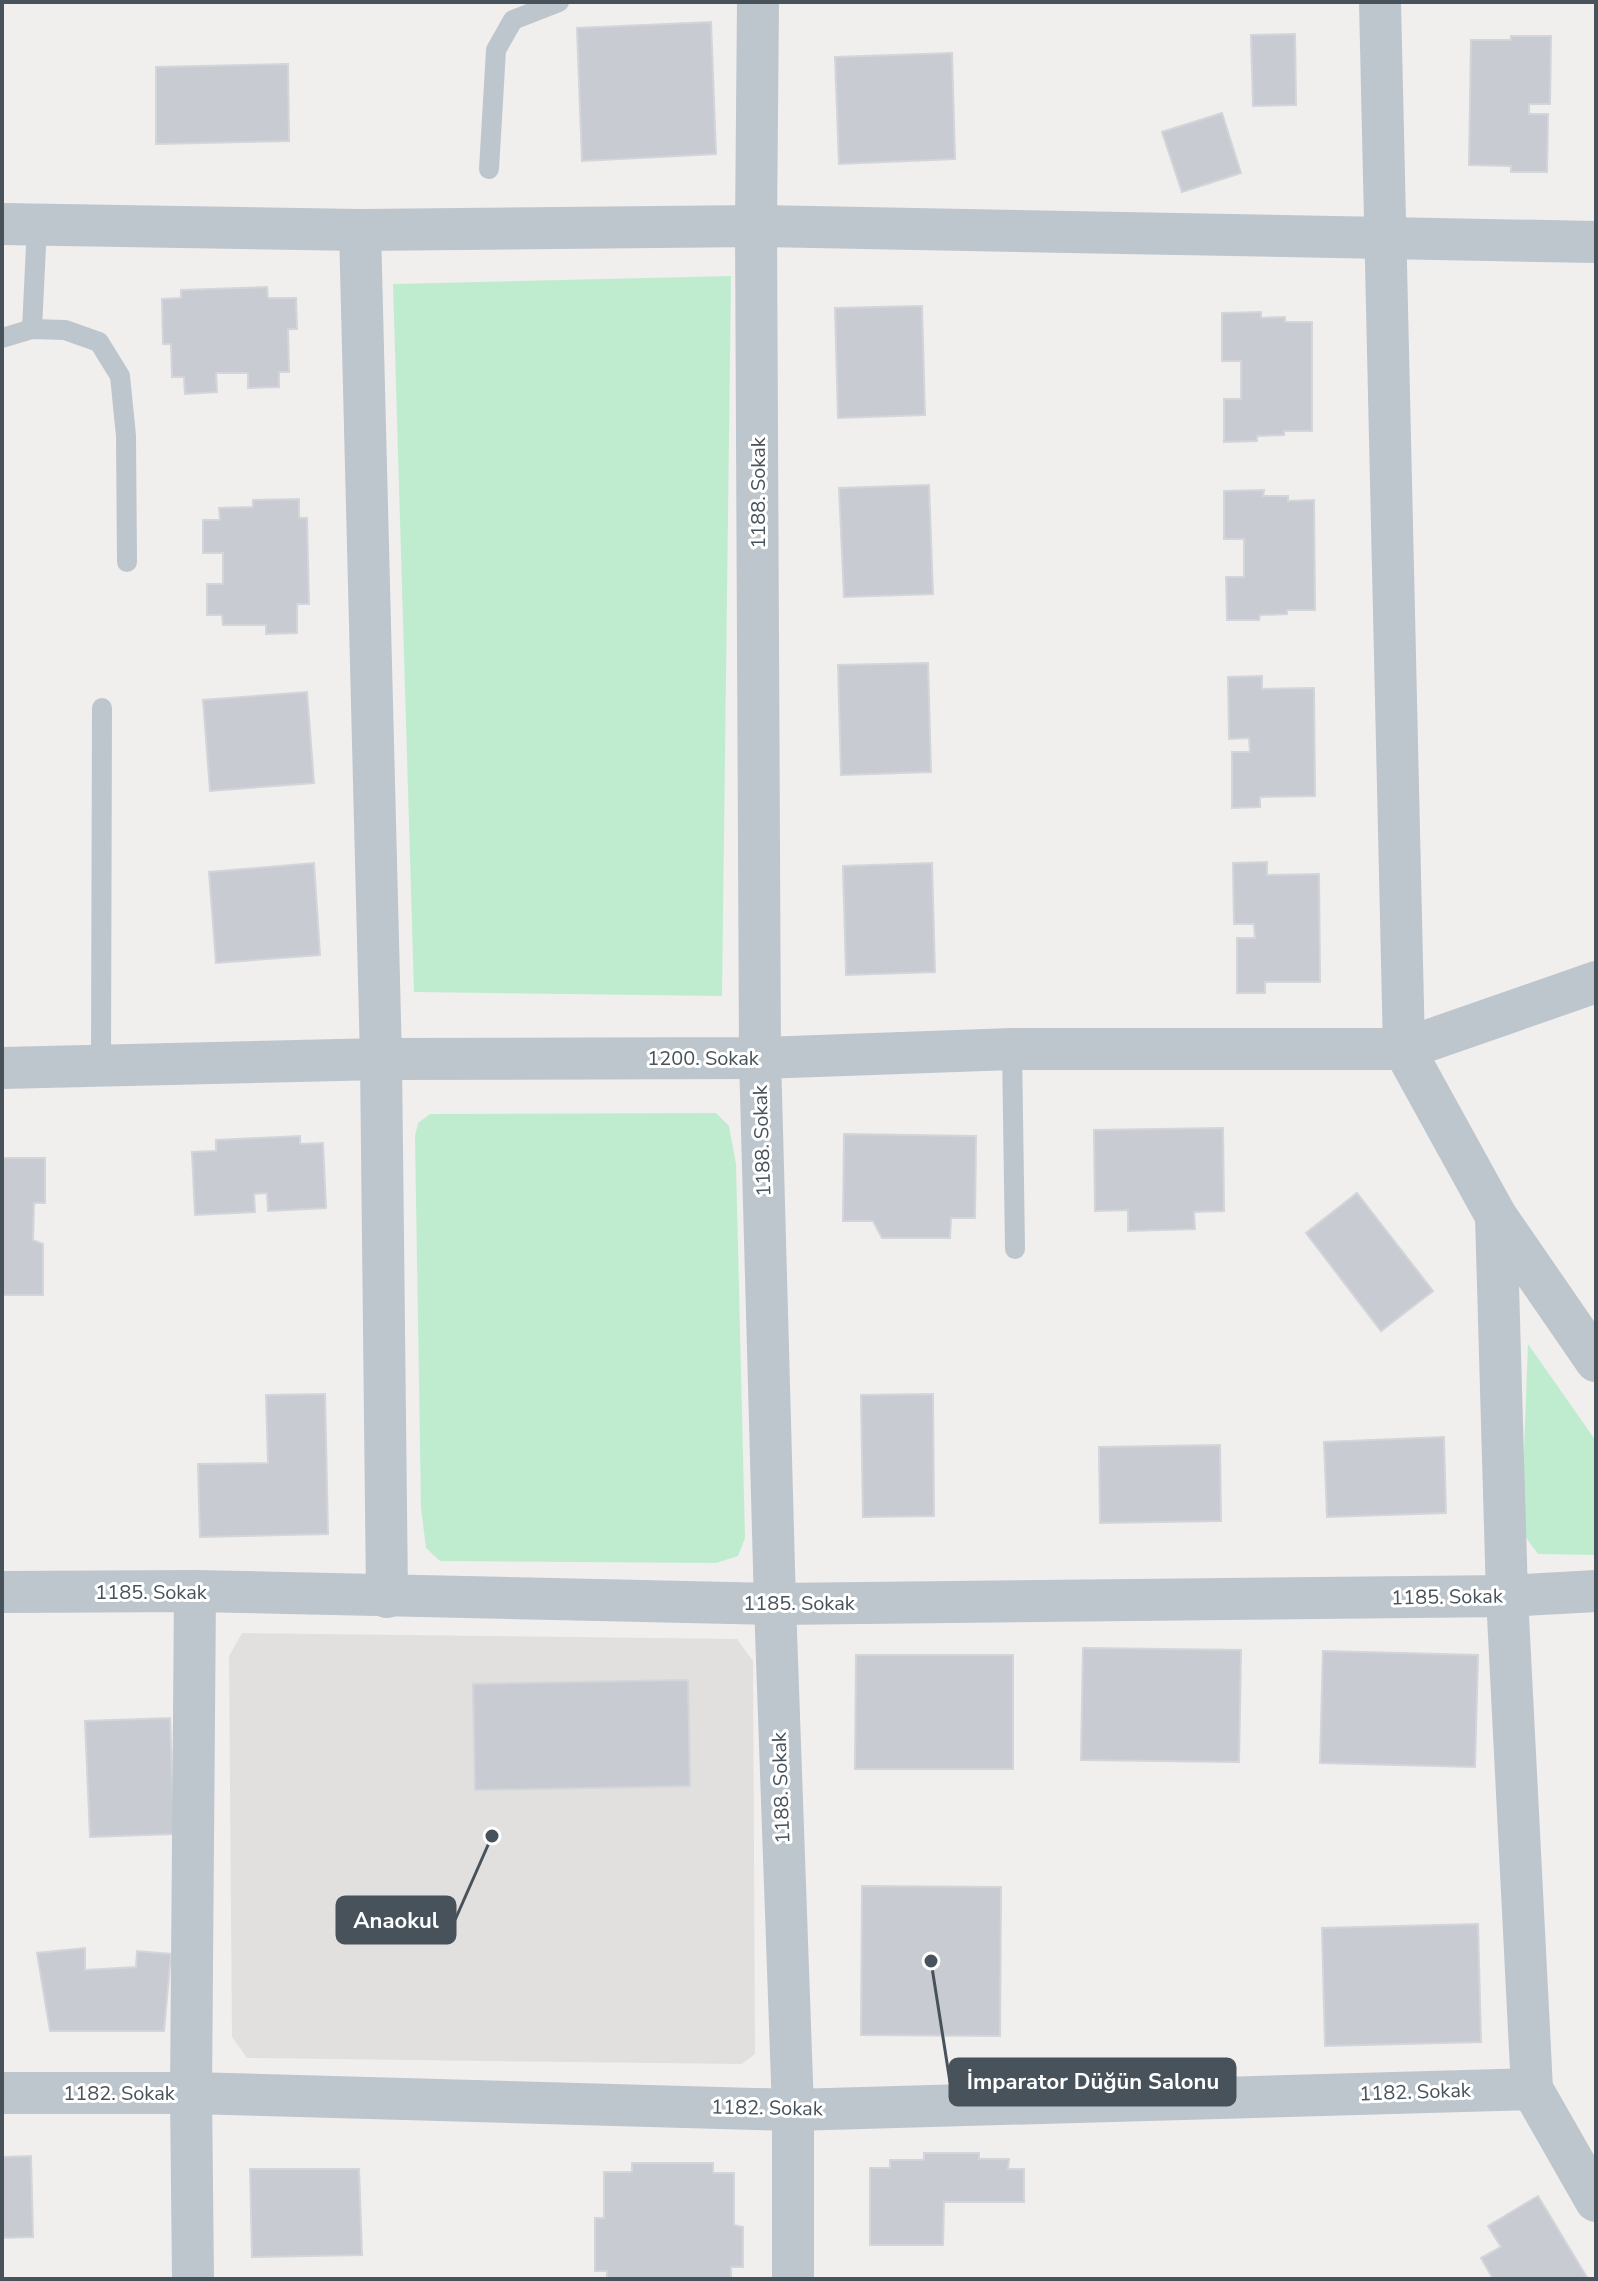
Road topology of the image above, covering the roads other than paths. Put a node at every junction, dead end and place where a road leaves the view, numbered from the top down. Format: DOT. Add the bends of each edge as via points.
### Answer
graph roads {
  1 [pos="559,2"];
  2 [pos="739,2"];
  3 [pos="758,2"];
  4 [pos="1380,2"];
  5 [pos="489,169"];
  6 [pos="20,224"];
  7 [pos="756,226"];
  8 [pos="360,230"];
  9 [pos="1386,239"];
  10 [pos="1596,242"];
  11 [pos="32,329"];
  12 [pos="2,338"];
  13 [pos="127,562"];
  14 [pos="102,708"];
  15 [pos="1596,982"];
  16 [pos="1012,1049"];
  17 [pos="1404,1049"];
  18 [pos="760,1058"];
  19 [pos="381,1059"];
  20 [pos="101,1067"];
  21 [pos="2,1068"];
  22 [pos="1496,1216"];
  23 [pos="1015,1249"];
  24 [pos="1596,1361"];
  25 [pos="195,1591"];
  26 [pos="1596,1591"];
  27 [pos="2,1592"];
  28 [pos="1507,1596"];
  29 [pos="387,1597"];
  30 [pos="775,1604"];
  31 [pos="1532,2089"];
  32 [pos="2,2093"];
  33 [pos="191,2093"];
  34 [pos="793,2110"];
  35 [pos="1596,2201"];
  36 [pos="193,2279"];
  37 [pos="793,2279"];
  1 -- 5 [label="lane" via="513,20 496,50"];
  2 -- 3 [label="lane"];
  3 -- 7 [label="street, 1188. Sokak"];
  4 -- 9 [label="street"];
  6 -- 8 [label="street"];
  6 -- 11 [label="lane"];
  7 -- 8 [label="street"];
  7 -- 9 [label="street"];
  7 -- 18 [label="street, 1188. Sokak"];
  8 -- 19 [label="street"];
  9 -- 10 [label="street"];
  9 -- 17 [label="street"];
  11 -- 12 [label="lane"];
  11 -- 13 [label="lane" via="65,330 99,342 120,376"];
  14 -- 20 [label="lane"];
  15 -- 17 [label="street, 1200. Sokak"];
  16 -- 17 [label="street, 1200. Sokak"];
  16 -- 18 [label="street, 1200. Sokak"];
  16 -- 23 [label="lane"];
  17 -- 22 [label="street"];
  18 -- 19 [label="street, 1200. Sokak"];
  18 -- 30 [label="street, 1188. Sokak"];
  19 -- 20 [label="street, 1200. Sokak"];
  19 -- 29 [label="street"];
  20 -- 21 [label="street, 1200. Sokak"];
  22 -- 24 [label="street"];
  22 -- 28 [label="street"];
  25 -- 27 [label="street, 1185. Sokak"];
  25 -- 29 [label="street, 1185. Sokak"];
  25 -- 33 [label="street"];
  26 -- 28 [label="street, 1185. Sokak"];
  28 -- 30 [label="street, 1185. Sokak"];
  28 -- 31 [label="street"];
  29 -- 30 [label="street, 1185. Sokak"];
  30 -- 34 [label="street, 1188. Sokak"];
  31 -- 34 [label="street, 1182. Sokak"];
  31 -- 35 [label="street"];
  32 -- 33 [label="street, 1182. Sokak"];
  33 -- 34 [label="street, 1182. Sokak"];
  33 -- 36 [label="street"];
  34 -- 37 [label="street, 1188. Sokak"];
}
